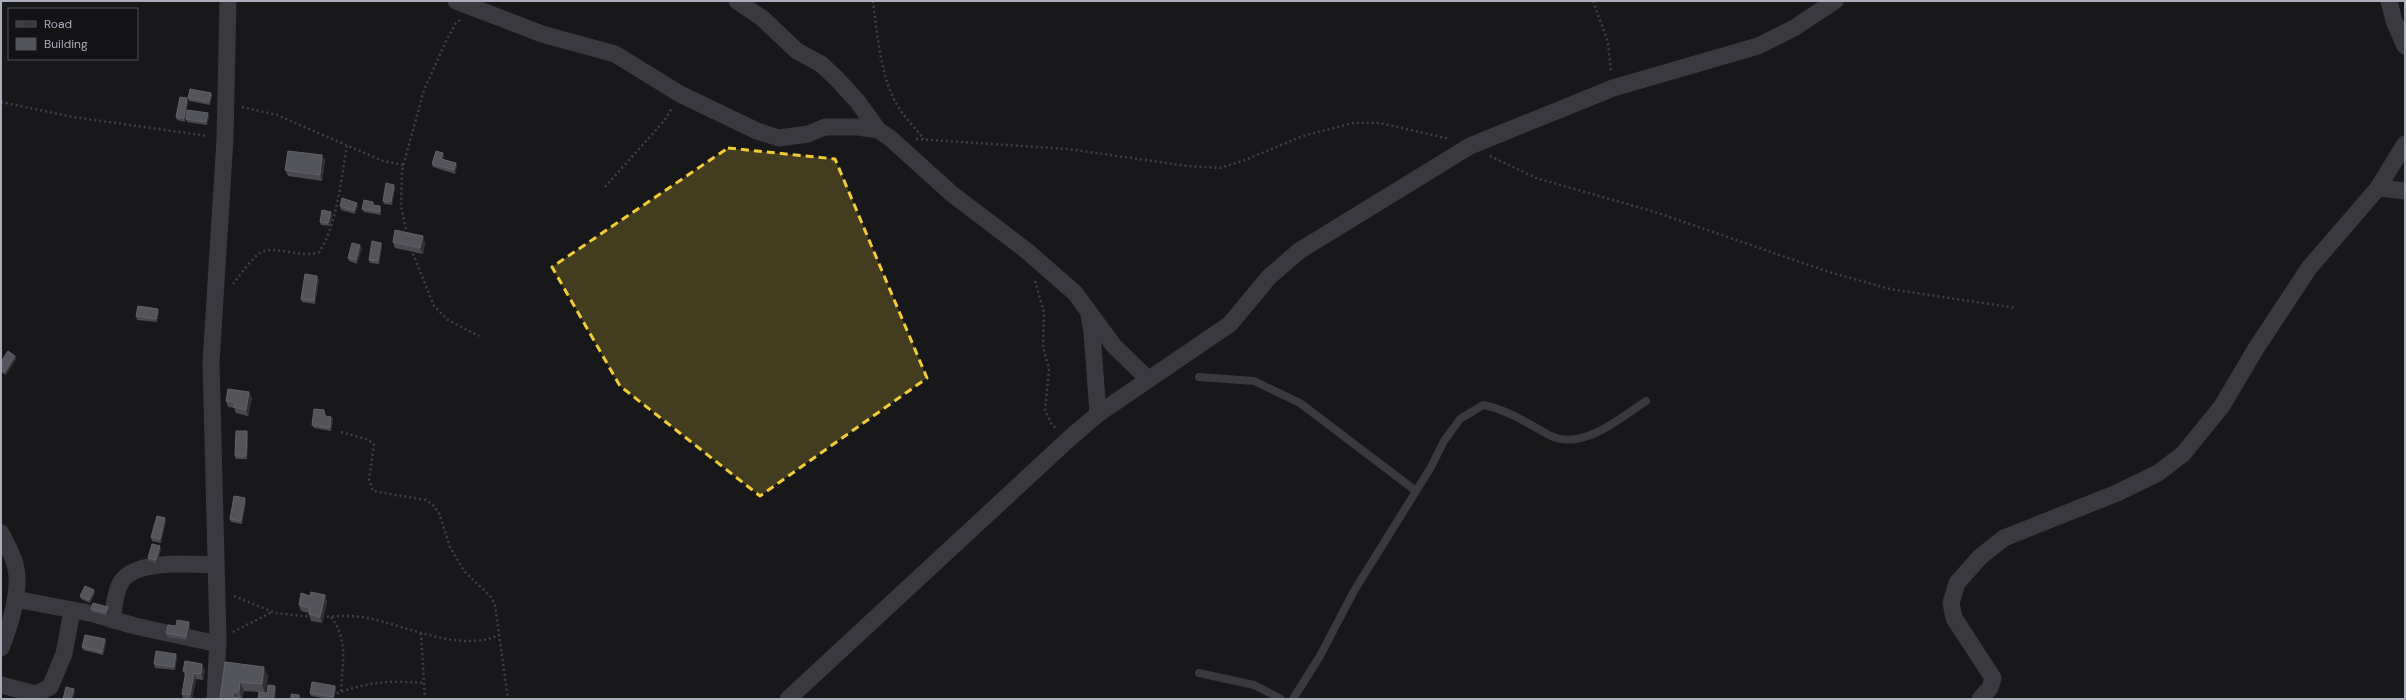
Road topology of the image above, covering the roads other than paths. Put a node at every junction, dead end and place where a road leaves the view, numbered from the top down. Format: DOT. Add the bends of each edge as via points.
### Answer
graph roads {
  1 [pos="228,1"];
  2 [pos="456,1"];
  3 [pos="737,1"];
  4 [pos="1835,1"];
  5 [pos="2389,1"];
  6 [pos="2405,46"];
  7 [pos="884,134"];
  8 [pos="2405,144"];
  9 [pos="2378,188"];
  10 [pos="2405,191"];
  11 [pos="1088,312"];
  12 [pos="1198,377"];
  13 [pos="1148,379"];
  14 [pos="1646,401"];
  15 [pos="1098,414"];
  16 [pos="1416,491"];
  17 [pos="1,533"];
  18 [pos="215,565"];
  19 [pos="15,599"];
  20 [pos="72,611"];
  21 [pos="112,620"];
  22 [pos="218,641"];
  23 [pos="1,648"];
  24 [pos="1199,673"];
  25 [pos="1,685"];
  26 [pos="215,699"];
  27 [pos="788,699"];
  28 [pos="1281,699"];
  29 [pos="1293,699"];
  30 [pos="1980,699"];
  1 -- 18 [label="street" via="225,138 211,348"];
  2 -- 7 [label="street" via="542,34 615,54 680,94 758,131 779,138 803,135 825,127 858,127"];
  3 -- 7 [label="street" via="762,18 797,51 821,64 837,78"];
  4 -- 13 [label="street" via="1794,28 1758,46 1613,88 1470,146 1299,251 1269,277 1230,324"];
  5 -- 6 [label="street"];
  7 -- 11 [label="street" via="952,194 1075,293"];
  8 -- 9 [label="street"];
  9 -- 10 [label="street"];
  9 -- 30 [label="street" via="2309,268 2222,406 2183,454 2158,473 2117,493 2004,538 1980,557 1957,583 1951,603 1954,618 1993,678 1990,688"];
  11 -- 13 [label="street" via="1114,346"];
  11 -- 15 [label="street" via="1092,332"];
  12 -- 16 [label="lane" via="1254,381 1300,403"];
  13 -- 15 [label="street"];
  14 -- 16 [label="lane" via="1607,427 1571,439 1551,436 1502,409 1483,405 1460,419 1444,441"];
  15 -- 27 [label="street"];
  16 -- 29 [label="lane" via="1354,591 1320,656"];
  17 -- 19 [label="street" via="15,565"];
  18 -- 21 [label="street" via="149,567 126,576 120,584"];
  18 -- 22 [label="street"];
  19 -- 20 [label="street"];
  19 -- 23 [label="street"];
  20 -- 21 [label="street"];
  20 -- 25 [label="street" via="64,654 50,687 36,694"];
  21 -- 22 [label="street" via="190,639"];
  22 -- 26 [label="street"];
  24 -- 28 [label="lane" via="1254,686"];
}
